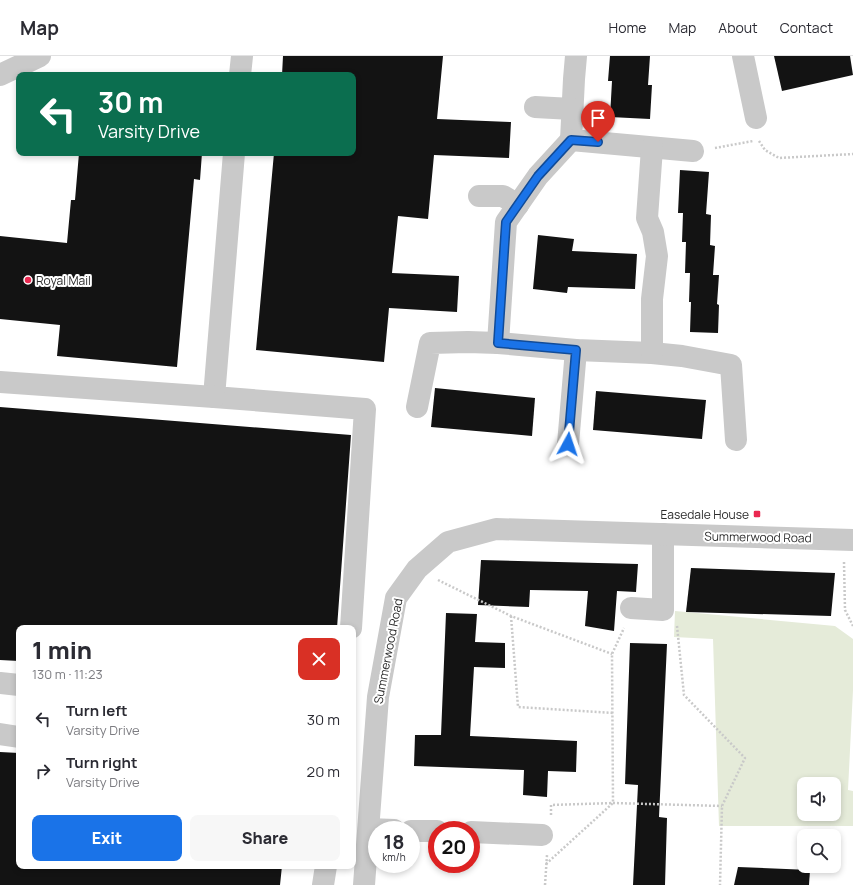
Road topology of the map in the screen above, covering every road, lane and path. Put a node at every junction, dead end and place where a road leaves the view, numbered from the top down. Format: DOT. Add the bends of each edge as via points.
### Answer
graph roads {
  1 [pos="40,56"];
  2 [pos="242,56"];
  3 [pos="576,56"];
  4 [pos="743,56"];
  5 [pos="240,72"];
  6 [pos="0,74"];
  7 [pos="535,106"];
  8 [pos="572,109"];
  9 [pos="756,118"];
  10 [pos="571,140"];
  11 [pos="652,148"];
  12 [pos="692,151"];
  13 [pos="853,154"];
  14 [pos="234,156"];
  15 [pos="479,196"];
  16 [pos="518,205"];
  17 [pos="498,343"];
  18 [pos="576,350"];
  19 [pos="652,353"];
  20 [pos="0,382"];
  21 [pos="214,397"];
  22 [pos="417,407"];
  23 [pos="736,440"];
  24 [pos="568,444"];
  25 [pos="663,534"];
  26 [pos="848,540"];
  27 [pos="417,569"];
  28 [pos="632,608"];
  29 [pos="663,610"];
  30 [pos="511,616"];
  31 [pos="351,625"];
  32 [pos="853,626"];
  33 [pos="612,654"];
  34 [pos="0,683"];
  35 [pos="16,685"];
  36 [pos="613,712"];
  37 [pos="0,734"];
  38 [pos="16,737"];
  39 [pos="613,803"];
  40 [pos="722,806"];
  41 [pos="370,821"];
  42 [pos="546,827"];
  43 [pos="480,831"];
  44 [pos="368,840"];
  45 [pos="546,864"];
  46 [pos="326,869"];
  47 [pos="323,885"];
  48 [pos="364,885"];
  49 [pos="720,885"];
  1 -- 6 [label="street"];
  2 -- 5 [label="street"];
  3 -- 8 [label="street"];
  4 -- 9 [label="street"];
  7 -- 8 [label="street"];
  8 -- 10 [label="street"];
  10 -- 11 [label="street"];
  10 -- 16 [label="street" via="538,176"];
  11 -- 12 [label="street"];
  11 -- 19 [label="street" via="647,218 653,232 657,256 652,299"];
  12 -- 13 [label="path" via="759,140 765,150 779,158"];
  14 -- 21 [label="street"];
  15 -- 16 [label="street" via="503,196"];
  16 -- 17 [label="street" via="506,222"];
  17 -- 18 [label="street"];
  17 -- 22 [label="street" via="430,343"];
  18 -- 19 [label="street"];
  18 -- 24 [label="street"];
  19 -- 23 [label="street" via="731,366"];
  20 -- 21 [label="street"];
  21 -- 31 [label="street" via="365,408"];
  25 -- 26 [label="street, Summerwood Road"];
  25 -- 27 [label="street, Summerwood Road" via="496,529 448,542"];
  25 -- 29 [label="street"];
  26 -- 32 [label="path" via="845,610"];
  27 -- 30 [label="path"];
  27 -- 41 [label="street, Summerwood Road" via="396,598 378,697"];
  28 -- 29 [label="street"];
  28 -- 33 [label="path"];
  29 -- 40 [label="path" via="677,622 684,695 745,758"];
  30 -- 33 [label="path"];
  30 -- 36 [label="path" via="518,707"];
  33 -- 36 [label="path"];
  34 -- 35 [label="street"];
  36 -- 39 [label="path"];
  37 -- 38 [label="street"];
  39 -- 40 [label="path"];
  39 -- 42 [label="path" via="551,805"];
  39 -- 45 [label="path"];
  40 -- 49 [label="path"];
  42 -- 43 [label="street"];
  44 -- 48 [label="street, Summerwood Road"];
  46 -- 47 [label="street"];
}
